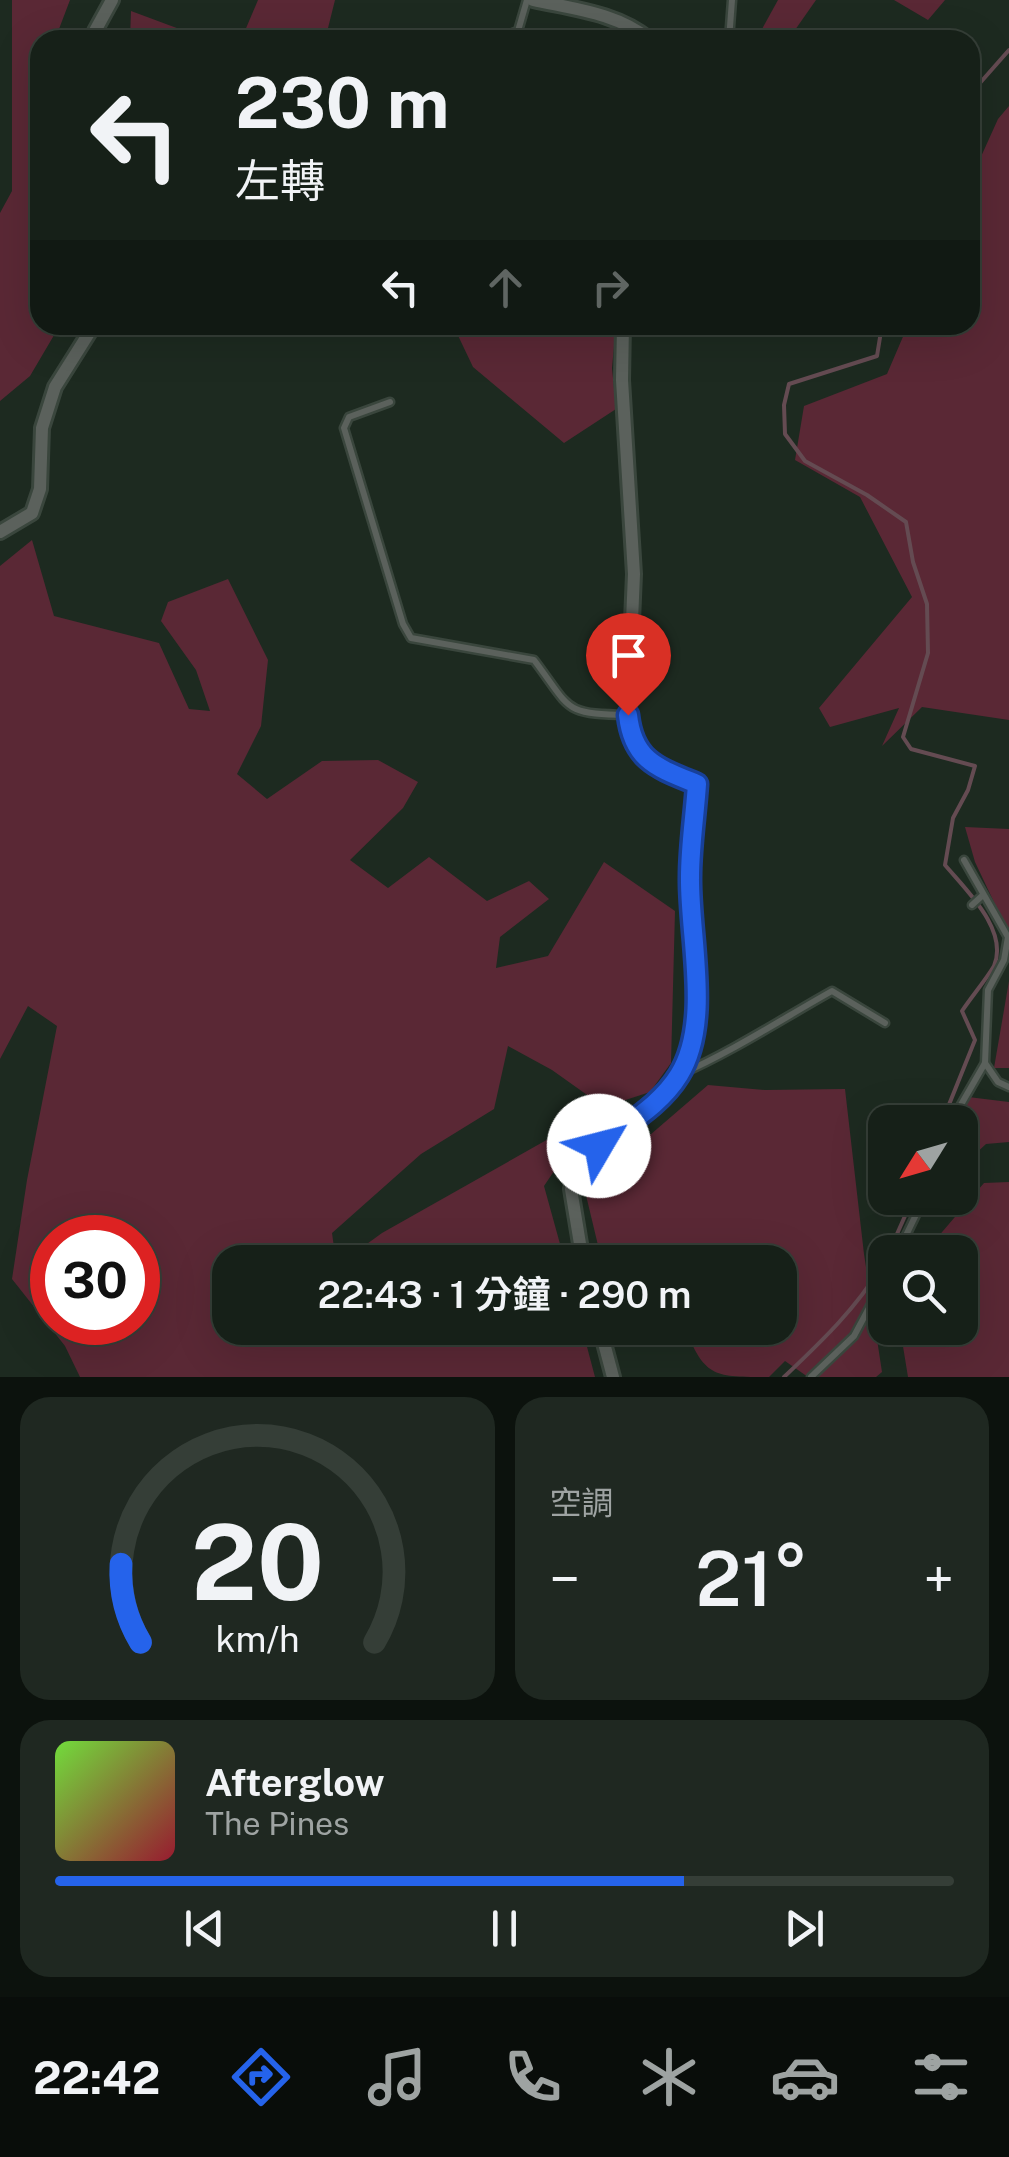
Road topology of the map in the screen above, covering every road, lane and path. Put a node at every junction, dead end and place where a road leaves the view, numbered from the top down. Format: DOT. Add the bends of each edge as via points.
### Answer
graph roads {
  1 [pos="112,0"];
  2 [pos="530,0"];
  3 [pos="732,0"];
  4 [pos="96,30"];
  5 [pos="518,30"];
  6 [pos="639,30"];
  7 [pos="730,30"];
  8 [pos="88,335"];
  9 [pos="623,335"];
  10 [pos="390,402"];
  11 [pos="0,532"];
  12 [pos="628,715"];
  13 [pos="964,860"];
  14 [pos="982,895"];
  15 [pos="972,905"];
  16 [pos="885,1023"];
  17 [pos="984,1063"];
  18 [pos="680,1074"];
  19 [pos="1009,1087"];
  20 [pos="961,1105"];
  21 [pos="579,1245"];
  22 [pos="868,1310"];
  23 [pos="604,1345"];
  24 [pos="612,1377"];
  25 [pos="811,1377"];
  1 -- 4 [label="street"];
  2 -- 5 [label="lane"];
  2 -- 6 [label="street"];
  3 -- 7 [label="lane"];
  8 -- 11 [label="street" via="55,387 42,428 40,489 32,513"];
  9 -- 12 [label="street" via="634,574"];
  10 -- 12 [label="lane" via="348,417 344,428 411,638 534,660 567,706"];
  12 -- 18 [label="street" via="630,733 653,766 697,784 690,877 694,1041"];
  13 -- 14 [label="lane"];
  14 -- 15 [label="lane"];
  14 -- 17 [label="lane" via="1008,937 988,990"];
  16 -- 18 [label="lane" via="832,991"];
  17 -- 19 [label="lane"];
  17 -- 20 [label="lane"];
  18 -- 21 [label="street" via="654,1105 582,1160 571,1189"];
  22 -- 25 [label="lane" via="854,1336"];
  23 -- 24 [label="street"];
}
